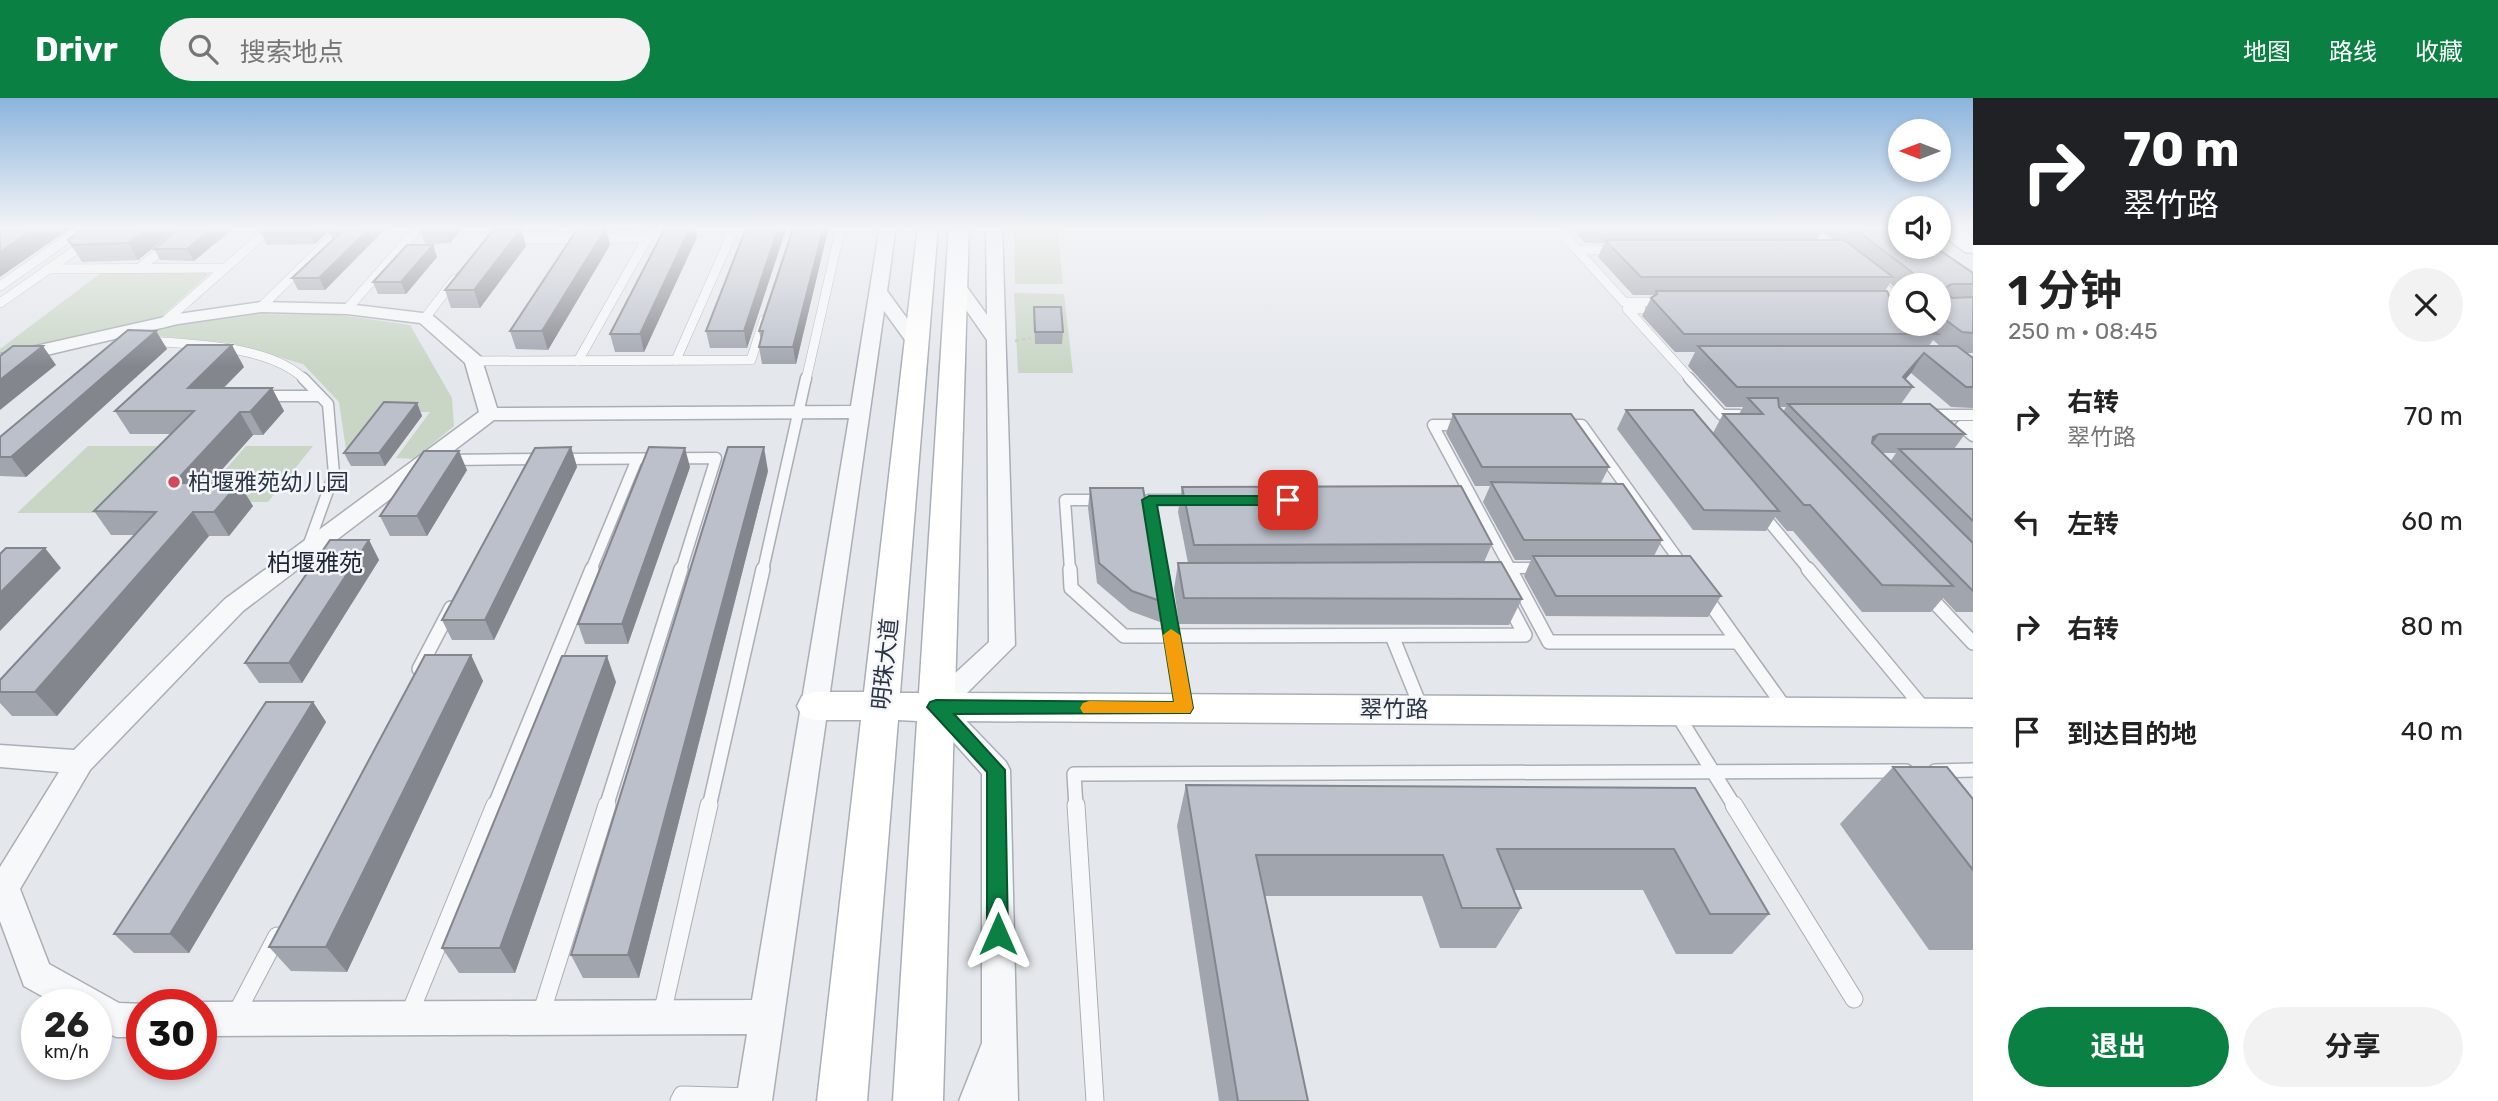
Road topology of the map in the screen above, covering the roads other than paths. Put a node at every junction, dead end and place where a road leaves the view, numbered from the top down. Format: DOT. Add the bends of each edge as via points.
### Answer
graph roads {
  1 [pos="19,273"];
  2 [pos="43,273"];
  3 [pos="219,273"];
  4 [pos="296,273"];
  5 [pos="379,273"];
  6 [pos="461,273"];
  7 [pos="627,273"];
  8 [pos="714,273"];
  9 [pos="831,273"];
  10 [pos="881,273"];
  11 [pos="939,273"];
  12 [pos="955,273"];
  13 [pos="995,273"];
  14 [pos="1598,273"];
  15 [pos="1869,275"];
  16 [pos="956,284"];
  17 [pos="0,286"];
  18 [pos="878,291"];
  19 [pos="1888,291"];
  20 [pos="1679,302"];
  21 [pos="0,303"];
  22 [pos="261,307"];
  23 [pos="347,309"];
  24 [pos="1667,309"];
  25 [pos="767,312"];
  26 [pos="425,318"];
  27 [pos="156,324"];
  28 [pos="997,341"];
  29 [pos="916,343"];
  30 [pos="21,355"];
  31 [pos="1671,359"];
  32 [pos="1685,359"];
  33 [pos="0,360"];
  34 [pos="676,360"];
  35 [pos="474,361"];
  36 [pos="578,361"];
  37 [pos="0,371"];
  38 [pos="251,396"];
  39 [pos="320,396"];
  40 [pos="801,412"];
  41 [pos="859,412"];
  42 [pos="489,414"];
  43 [pos="1749,415"];
  44 [pos="1917,415"];
  45 [pos="1973,415"];
  46 [pos="1474,425"];
  47 [pos="1555,425"];
  48 [pos="1973,426"];
  49 [pos="1973,436"];
  50 [pos="637,459"];
  51 [pos="428,460"];
  52 [pos="1470,494"];
  53 [pos="1484,494"];
  54 [pos="1619,495"];
  55 [pos="1633,495"];
  56 [pos="1121,500"];
  57 [pos="1135,500"];
  58 [pos="1149,500"];
  59 [pos="1204,500"];
  60 [pos="1752,502"];
  61 [pos="900,514"];
  62 [pos="945,514"];
  63 [pos="306,552"];
  64 [pos="1510,568"];
  65 [pos="1564,568"];
  66 [pos="1671,568"];
  67 [pos="1692,578"];
  68 [pos="1162,580"];
  69 [pos="1176,580"];
  70 [pos="1918,584"];
  71 [pos="1502,590"];
  72 [pos="459,593"];
  73 [pos="1392,636"];
  74 [pos="1172,637"];
  75 [pos="1738,642"];
  76 [pos="1973,643"];
  77 [pos="414,678"];
  78 [pos="815,706"];
  79 [pos="881,706"];
  80 [pos="936,707"];
  81 [pos="1184,708"];
  82 [pos="1422,710"];
  83 [pos="1675,711"];
  84 [pos="1788,712"];
  85 [pos="1928,713"];
  86 [pos="1973,713"];
  87 [pos="0,756"];
  88 [pos="79,762"];
  89 [pos="1711,771"];
  90 [pos="1973,771"];
  91 [pos="285,922"];
  92 [pos="61,989"];
  93 [pos="1854,999"];
  94 [pos="661,1017"];
  95 [pos="767,1017"];
  96 [pos="540,1018"];
  97 [pos="217,1019"];
  98 [pos="408,1019"];
  99 [pos="999,1044"];
  100 [pos="754,1099"];
  101 [pos="679,1101"];
  102 [pos="842,1101"];
  103 [pos="918,1101"];
  104 [pos="977,1101"];
  105 [pos="1000,1101"];
  106 [pos="1095,1101"];
  1 -- 17 [label="lane"];
  2 -- 21 [label="lane"];
  3 -- 27 [label="lane"];
  4 -- 22 [label="lane"];
  5 -- 23 [label="lane"];
  6 -- 26 [label="lane"];
  7 -- 36 [label="lane"];
  8 -- 34 [label="lane"];
  9 -- 40 [label="lane"];
  10 -- 18 [label="street"];
  11 -- 29 [label="main road, 明珠大道"];
  12 -- 16 [label="main road, 明珠大道"];
  13 -- 28 [label="street"];
  14 -- 20 [label="lane" via="1624,302"];
  15 -- 19 [label="lane"];
  16 -- 28 [label="street"];
  16 -- 62 [label="main road, 明珠大道"];
  18 -- 29 [label="street"];
  18 -- 41 [label="street"];
  22 -- 23 [label="street"];
  22 -- 27 [label="street"];
  23 -- 26 [label="street"];
  24 -- 31 [label="lane" via="1627,309"];
  25 -- 34 [label="lane" via="751,360"];
  26 -- 35 [label="street"];
  27 -- 30 [label="street"];
  27 -- 39 [label="lane" via="133,340 226,347 293,368"];
  28 -- 80 [label="street" via="1002,645"];
  29 -- 61 [label="main road, 明珠大道"];
  30 -- 33 [label="street"];
  30 -- 37 [label="lane"];
  31 -- 32 [label="lane"];
  31 -- 43 [label="lane" via="1722,415"];
  34 -- 36 [label="lane"];
  35 -- 36 [label="lane"];
  35 -- 42 [label="street"];
  38 -- 39 [label="lane"];
  39 -- 63 [label="lane" via="328,404 334,474"];
  40 -- 41 [label="street"];
  40 -- 42 [label="street"];
  40 -- 94 [label="lane"];
  41 -- 78 [label="street"];
  42 -- 51 [label="street"];
  44 -- 45 [label="lane"];
  46 -- 52 [label="lane" via="1433,425"];
  47 -- 55 [label="lane" via="1582,425"];
  48 -- 49 [label="lane" via="1961,426"];
  50 -- 51 [label="lane" via="526,465"];
  50 -- 96 [label="lane" via="716,458"];
  50 -- 98 [label="lane"];
  51 -- 63 [label="street"];
  52 -- 53 [label="lane"];
  52 -- 64 [label="lane"];
  54 -- 55 [label="lane"];
  55 -- 67 [label="lane"];
  56 -- 74 [label="lane" via="1065,500 1071,588 1124,636"];
  57 -- 58 [label="lane"];
  58 -- 59 [label="lane"];
  58 -- 68 [label="lane"];
  60 -- 85 [label="lane"];
  61 -- 62 [label="main road" via="909,534 930,535"];
  61 -- 79 [label="main road, 明珠大道"];
  62 -- 80 [label="main road, 明珠大道"];
  63 -- 88 [label="street" via="234,605"];
  64 -- 65 [label="lane"];
  64 -- 75 [label="lane" via="1549,642"];
  66 -- 67 [label="lane"];
  67 -- 75 [label="lane"];
  68 -- 69 [label="lane"];
  68 -- 74 [label="lane"];
  70 -- 76 [label="lane"];
  71 -- 73 [label="lane" via="1525,635"];
  72 -- 77 [label="lane"];
  73 -- 74 [label="lane"];
  73 -- 82 [label="lane"];
  74 -- 81 [label="lane"];
  75 -- 84 [label="lane"];
  78 -- 79 [label="main road, 翠竹路"];
  78 -- 95 [label="street"];
  79 -- 80 [label="main road, 翠竹路"];
  79 -- 102 [label="main road, 明珠大道"];
  80 -- 81 [label="main road, 翠竹路"];
  80 -- 99 [label="street" via="996,770"];
  80 -- 103 [label="main road, 明珠大道"];
  81 -- 82 [label="main road, 翠竹路"];
  82 -- 83 [label="main road, 翠竹路"];
  83 -- 84 [label="main road, 翠竹路"];
  83 -- 89 [label="lane"];
  84 -- 85 [label="main road, 翠竹路"];
  85 -- 86 [label="main road, 翠竹路"];
  87 -- 88 [label="street"];
  88 -- 92 [label="street" via="4,888 36,975"];
  89 -- 90 [label="lane"];
  89 -- 93 [label="lane"];
  89 -- 106 [label="lane" via="1074,774"];
  91 -- 97 [label="lane"];
  94 -- 95 [label="street"];
  94 -- 96 [label="street"];
  95 -- 100 [label="street"];
  96 -- 98 [label="street"];
  97 -- 98 [label="street"];
  99 -- 104 [label="street"];
  99 -- 105 [label="street"];
  100 -- 101 [label="lane" via="682,1095"];
}
